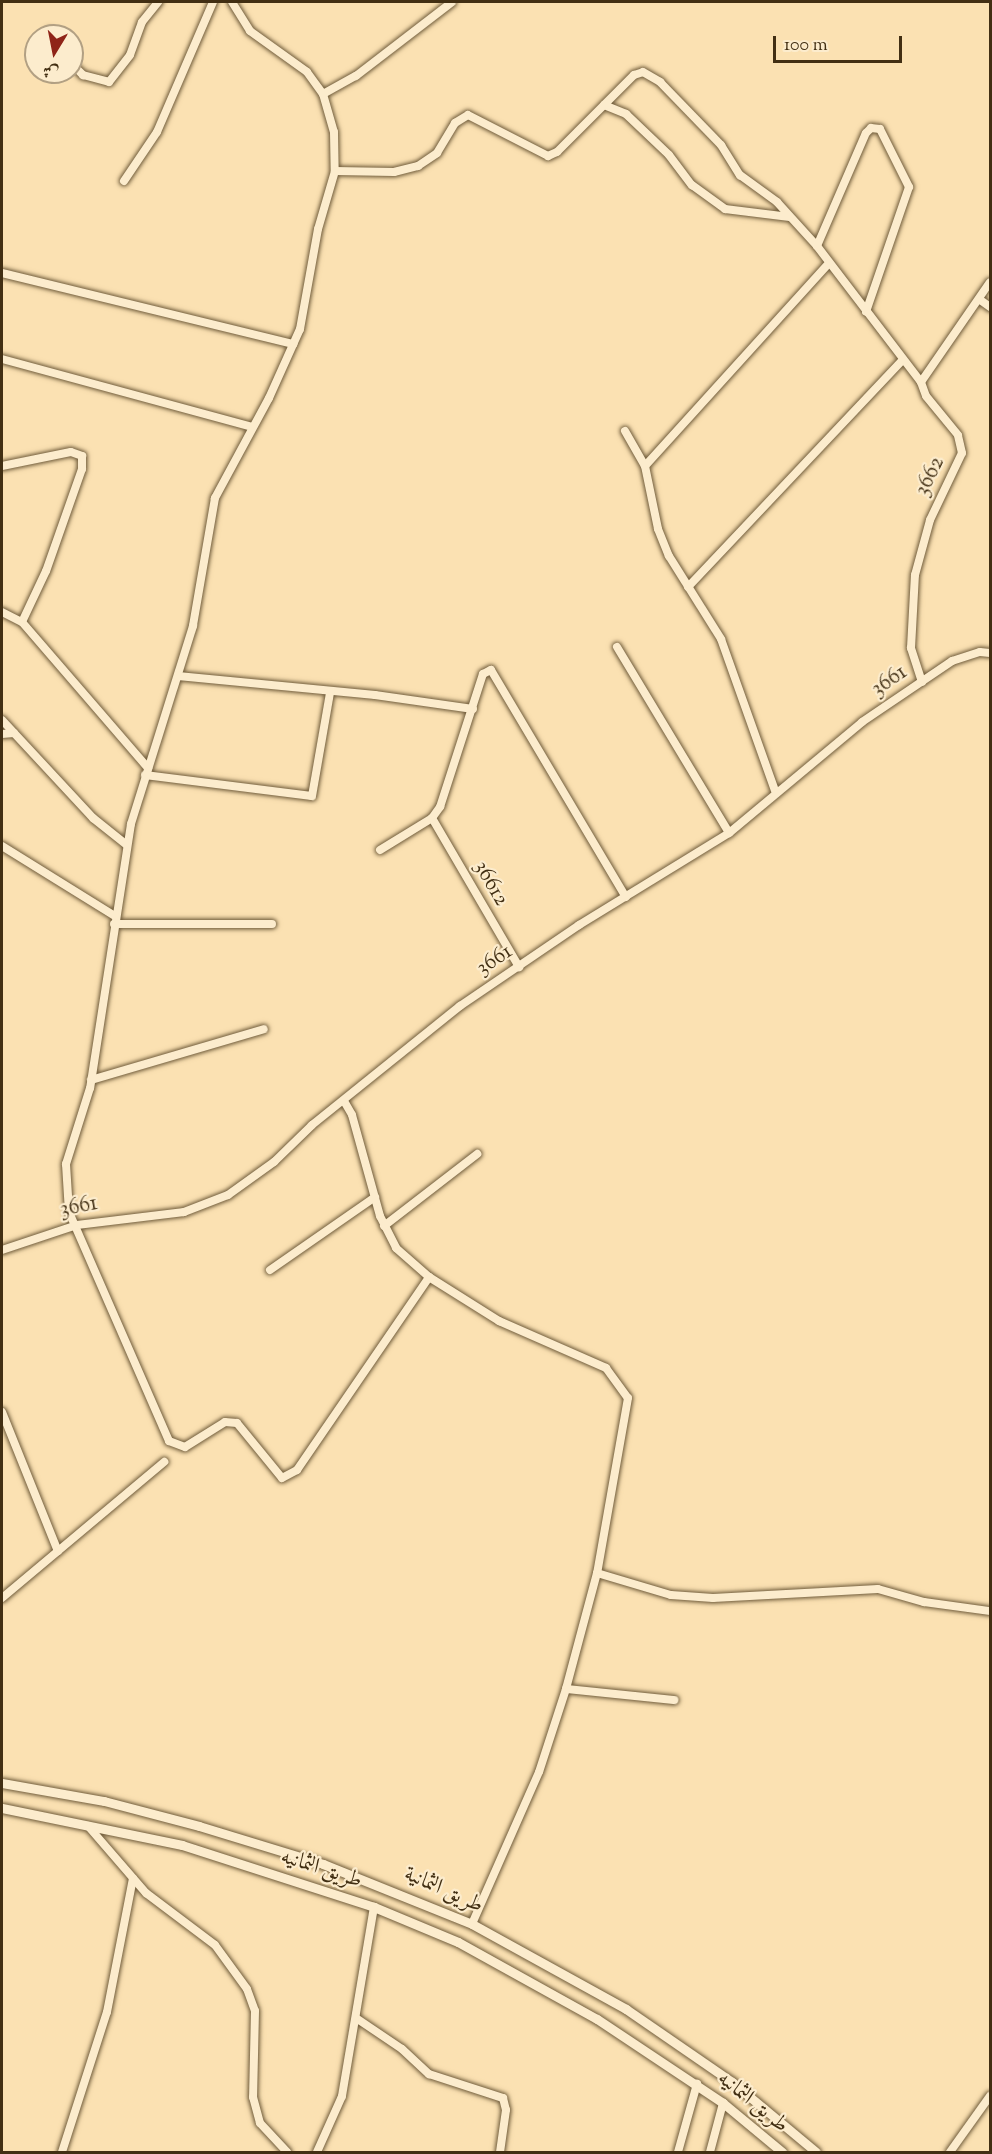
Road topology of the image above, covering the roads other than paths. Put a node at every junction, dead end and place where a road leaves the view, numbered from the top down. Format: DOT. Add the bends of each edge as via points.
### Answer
graph roads {
  1 [pos="159,2"];
  2 [pos="213,2"];
  3 [pos="232,2"];
  4 [pos="452,2"];
  5 [pos="84,75"];
  6 [pos="323,93"];
  7 [pos="604,105"];
  8 [pos="335,171"];
  9 [pos="124,181"];
  10 [pos="790,217"];
  11 [pos="816,246"];
  12 [pos="827,265"];
  13 [pos="2,273"];
  14 [pos="990,282"];
  15 [pos="979,299"];
  16 [pos="990,308"];
  17 [pos="866,312"];
  18 [pos="293,344"];
  19 [pos="2,359"];
  20 [pos="903,360"];
  21 [pos="921,382"];
  22 [pos="252,427"];
  23 [pos="626,431"];
  24 [pos="2,466"];
  25 [pos="645,466"];
  26 [pos="688,587"];
  27 [pos="2,612"];
  28 [pos="22,622"];
  29 [pos="616,647"];
  30 [pos="990,653"];
  31 [pos="178,676"];
  32 [pos="922,682"];
  33 [pos="330,693"];
  34 [pos="473,709"];
  35 [pos="2,720"];
  36 [pos="14,733"];
  37 [pos="2,734"];
  38 [pos="146,772"];
  39 [pos="775,791"];
  40 [pos="432,818"];
  41 [pos="729,833"];
  42 [pos="127,845"];
  43 [pos="2,846"];
  44 [pos="380,850"];
  45 [pos="626,897"];
  46 [pos="115,920"];
  47 [pos="272,924"];
  48 [pos="519,967"];
  49 [pos="264,1029"];
  50 [pos="91,1080"];
  51 [pos="344,1101"];
  52 [pos="477,1154"];
  53 [pos="375,1197"];
  54 [pos="76,1226"];
  55 [pos="384,1226"];
  56 [pos="2,1250"];
  57 [pos="270,1270"];
  58 [pos="429,1278"];
  59 [pos="2,1412"];
  60 [pos="164,1462"];
  61 [pos="58,1551"];
  62 [pos="597,1573"];
  63 [pos="2,1598"];
  64 [pos="990,1611"];
  65 [pos="566,1689"];
  66 [pos="674,1700"];
  67 [pos="2,1783"];
  68 [pos="2,1808"];
  69 [pos="85,1823"];
  70 [pos="133,1878"];
  71 [pos="374,1907"];
  72 [pos="472,1924"];
  73 [pos="356,2018"];
  74 [pos="697,2085"];
  75 [pos="990,2096"];
  76 [pos="723,2103"];
  77 [pos="773,2149"];
  78 [pos="62,2152"];
  79 [pos="287,2152"];
  80 [pos="318,2152"];
  81 [pos="500,2152"];
  82 [pos="678,2152"];
  83 [pos="710,2152"];
  84 [pos="782,2152"];
  85 [pos="816,2152"];
  86 [pos="950,2152"];
  1 -- 5 [label="street" via="142,22 130,55 109,82"];
  2 -- 9 [label="street" via="157,132"];
  3 -- 6 [label="street" via="250,31 307,72"];
  4 -- 6 [label="street" via="356,76"];
  6 -- 8 [label="street" via="334,132"];
  7 -- 8 [label="street" via="548,156 468,115 455,123 437,153 418,166 394,172"];
  7 -- 10 [label="street" via="626,114 669,155 692,185 725,209"];
  7 -- 10 [label="street, 3662" via="634,75 643,72 652,77 721,145 740,175"];
  8 -- 18 [label="street" via="318,229 306,305"];
  10 -- 11 [label="street, 3662"];
  11 -- 12 [label="street, 3662"];
  11 -- 17 [label="street" via="866,133 871,128 880,129 909,187"];
  12 -- 17 [label="street, 3662"];
  12 -- 25 [label="street"];
  13 -- 18 [label="street"];
  14 -- 15 [label="street"];
  15 -- 16 [label="street"];
  15 -- 21 [label="street"];
  17 -- 20 [label="street, 3662"];
  18 -- 22 [label="street"];
  19 -- 22 [label="street"];
  20 -- 21 [label="street, 3662"];
  20 -- 26 [label="street"];
  21 -- 32 [label="street, 3662" via="926,396 958,435 962,453 930,520 915,575 911,648"];
  22 -- 31 [label="street" via="215,498 201,586"];
  23 -- 25 [label="street"];
  24 -- 28 [label="street" via="71,452 82,456 82,469 46,571"];
  25 -- 26 [label="street" via="658,529"];
  26 -- 39 [label="street" via="721,639"];
  27 -- 28 [label="street"];
  28 -- 38 [label="street"];
  29 -- 41 [label="street"];
  30 -- 32 [label="street, 3661" via="980,652 952,661"];
  31 -- 33 [label="street"];
  31 -- 38 [label="street"];
  32 -- 39 [label="street, 3661" via="862,722"];
  33 -- 34 [label="street" via="375,694"];
  33 -- 38 [label="street" via="312,796"];
  34 -- 40 [label="street" via="440,807"];
  34 -- 45 [label="street" via="483,674 491,670"];
  35 -- 36 [label="street"];
  36 -- 37 [label="street"];
  36 -- 42 [label="street" via="93,818"];
  38 -- 42 [label="street"];
  39 -- 41 [label="street, 3661"];
  40 -- 44 [label="street"];
  40 -- 48 [label="street, 36612"];
  41 -- 45 [label="street, 3661"];
  42 -- 46 [label="street"];
  43 -- 46 [label="street"];
  45 -- 48 [label="street, 3661"];
  46 -- 47 [label="street"];
  46 -- 50 [label="street"];
  48 -- 51 [label="street, 3661" via="460,1006"];
  49 -- 50 [label="street"];
  50 -- 54 [label="street" via="66,1164 69,1212"];
  51 -- 53 [label="street" via="352,1115"];
  51 -- 54 [label="street, 3661" via="274,1162 215,1202 167,1215"];
  52 -- 55 [label="street"];
  53 -- 55 [label="street"];
  53 -- 57 [label="street"];
  54 -- 56 [label="street, 3661"];
  54 -- 58 [label="street" via="170,1441 185,1447 225,1422 237,1423 282,1478 297,1470"];
  55 -- 58 [label="street" via="396,1248"];
  58 -- 62 [label="street" via="499,1321 606,1368 620,1382 628,1398 627,1408"];
  59 -- 61 [label="street"];
  60 -- 61 [label="street"];
  61 -- 63 [label="street"];
  62 -- 64 [label="street" via="671,1595 713,1598 878,1589 924,1602"];
  62 -- 65 [label="street"];
  65 -- 66 [label="street"];
  65 -- 72 [label="street" via="539,1772"];
  67 -- 72 [label="street, طريق الثمانية" via="104,1801 209,1829 345,1872"];
  68 -- 69 [label="street, طريق الثمانيه"];
  69 -- 70 [label="street"];
  69 -- 71 [label="street, طريق الثمانيه" via="182,1845"];
  70 -- 78 [label="street" via="108,2012"];
  70 -- 79 [label="street" via="163,1908 214,1945 246,1989 255,2011 253,2097 260,2123"];
  71 -- 73 [label="street"];
  71 -- 74 [label="street, طريق الثمانيه" via="502,1965 597,2019"];
  72 -- 85 [label="street, طريق الثمانية" via="626,2009 732,2082"];
  73 -- 80 [label="street" via="342,2096"];
  73 -- 81 [label="street" via="402,2049 429,2074 503,2098 507,2110"];
  74 -- 76 [label="street, طريق الثمانيه"];
  74 -- 82 [label="street"];
  75 -- 86 [label="street"];
  76 -- 77 [label="street, طريق الثمانيه"];
  76 -- 83 [label="street"];
  77 -- 84 [label="street, طريق الثمانيه"];
}
